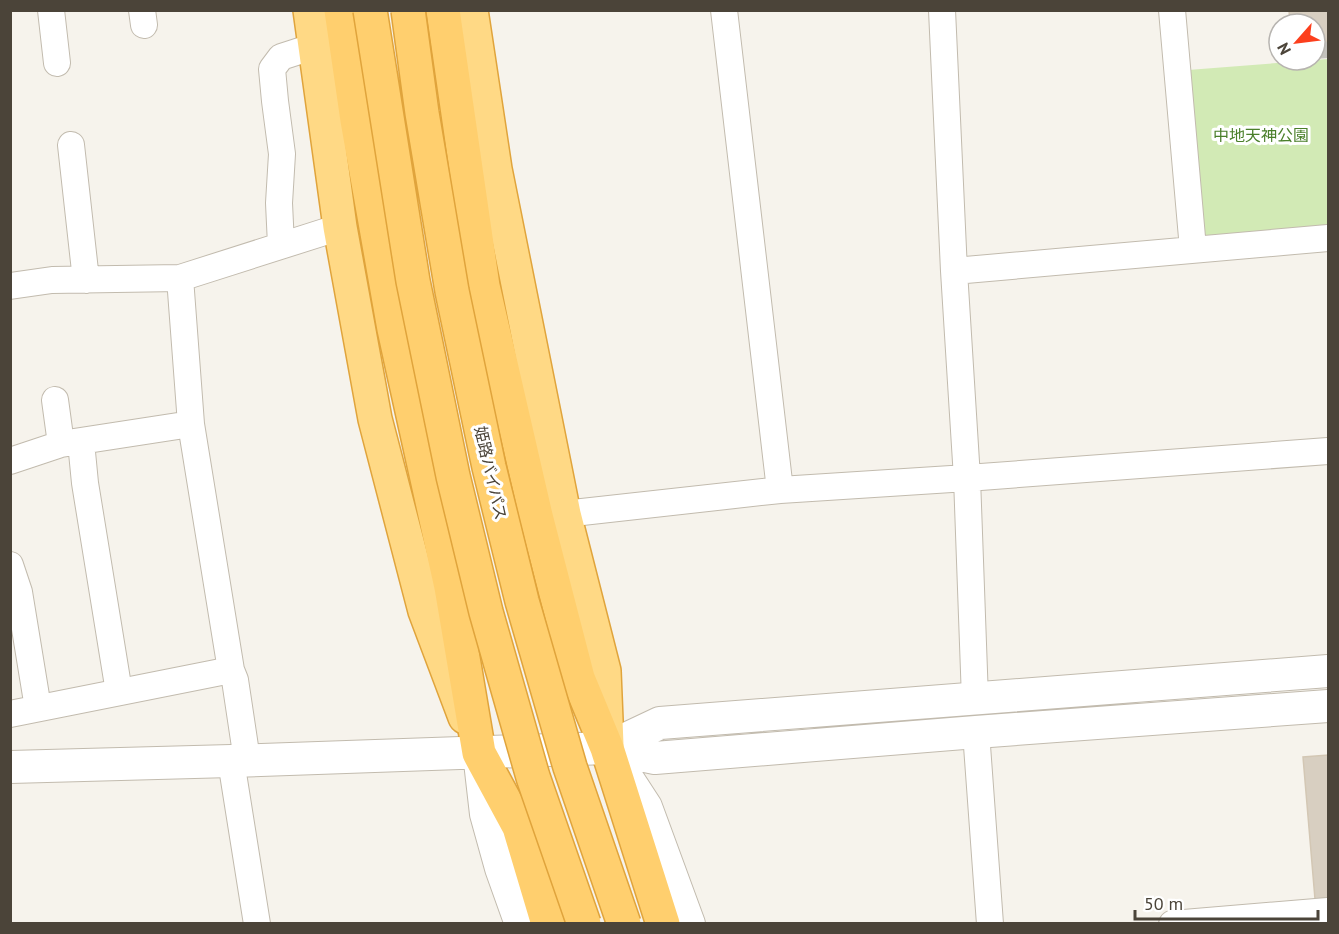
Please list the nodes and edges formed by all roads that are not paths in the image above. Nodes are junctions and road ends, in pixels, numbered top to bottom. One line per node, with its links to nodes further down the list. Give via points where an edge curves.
1 (51, 10): 12 (street)
2 (310, 10): 11 (highway)
3 (341, 10): 40 (highway, via 394,329 451,586)
4 (370, 10): 47 (highway, bridge, via 412,281 453,476 486,612 533,777)
5 (408, 10): 48 (highway, 姫路バイパス, bridge, via 452,291 489,467 522,601 570,767)
6 (443, 10): 39 (highway, via 483,286 578,678)
7 (471, 10): 29 (highway, via 495,169)
8 (724, 10): 28 (street)
9 (942, 10): 18 (street)
10 (1172, 10): 17 (street)
11 (315, 46): 14 (highway); 16 (street, via 281,57 272,69 282,154)
12 (57, 63)
13 (71, 146): 20 (street)
14 (340, 227): 16 (street); 40 (highway, via 375,419 425,611)
15 (1329, 238): 17 (street)
16 (281, 245): 19 (street)
17 (1193, 249): 18 (street)
18 (954, 271): 27 (street)
19 (180, 278): 20 (street); 23 (street)
20 (86, 280): 21 (street)
21 (10, 286)
22 (55, 400): 24 (street)
23 (191, 424): 24 (street); 31 (street)
24 (71, 443): 26 (street); 33 (street, via 85,483)
25 (1329, 451): 27 (street)
26 (10, 461)
27 (967, 478): 28 (street); 34 (street)
28 (780, 490): 29 (street)
29 (564, 514): 39 (highway, via 604,671)
30 (10, 565): 36 (street, via 19,592)
31 (231, 669): 33 (street); 41 (street, via 237,692)
32 (1329, 671): 34 (street)
33 (119, 692): 36 (street)
34 (975, 699): 39 (street, via 660,723)
35 (1329, 706): 38 (street)
36 (39, 708): 37 (street)
37 (10, 714)
38 (976, 732): 39 (street, via 655,758); 51 (street)
39 (607, 748): 40 (street); 49 (highway); 50 (street, via 646,807)
40 (479, 753): 41 (street); 45 (street, via 486,814); 46 (highway, via 519,827)
41 (239, 761): 42 (street); 44 (street)
42 (10, 767)
43 (1329, 911): 52 (street)
44 (256, 924)
45 (521, 924)
46 (548, 924)
47 (584, 924)
48 (624, 924)
49 (663, 924)
50 (688, 924)
51 (990, 924)
52 (1172, 924)

